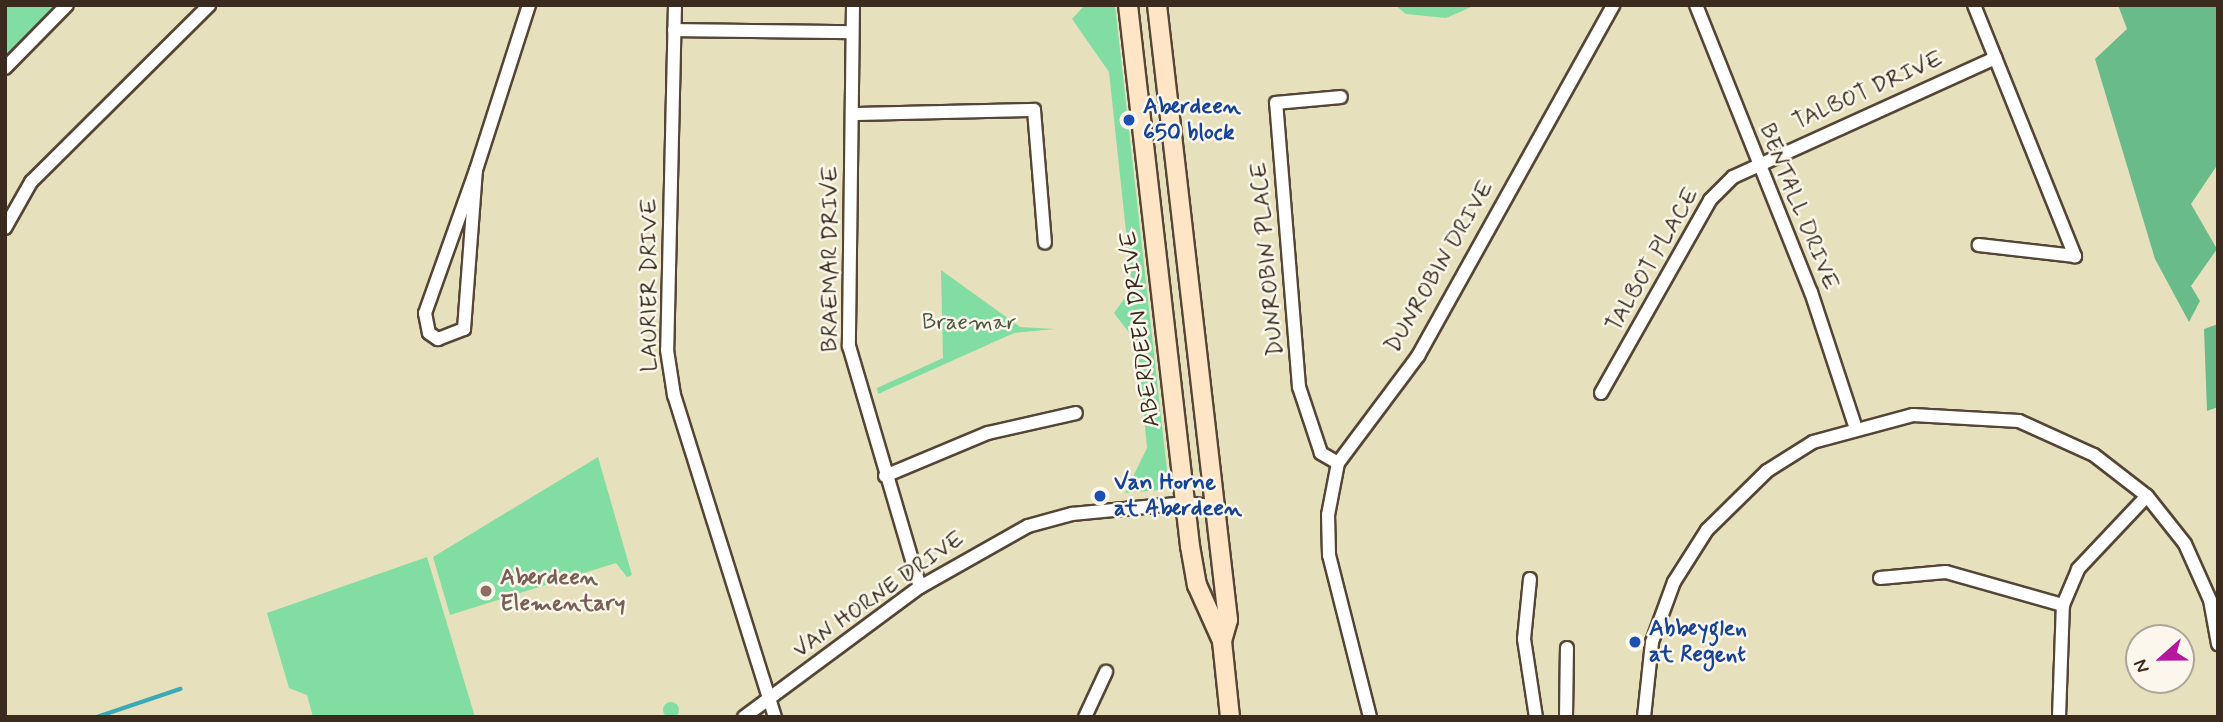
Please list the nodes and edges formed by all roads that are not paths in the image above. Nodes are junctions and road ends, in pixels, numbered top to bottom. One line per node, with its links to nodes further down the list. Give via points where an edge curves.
1 (67, 5): 14 (street)
2 (209, 5): 19 (street, via 30,182)
3 (529, 5): 18 (street)
4 (675, 5): 11 (street, LAURIER DRIVE)
5 (853, 5): 12 (street, BRAEMAR DRIVE)
6 (1128, 5): 28 (main road, ABERDEEN DRIVE)
7 (1157, 5): 29 (main road, ABERDEEN DRIVE)
8 (1613, 5): 25 (street, DUNROBIN DRIVE, via 1418,356)
9 (1696, 5): 17 (street, BENTALL DRIVE)
10 (1974, 5): 13 (street)
11 (674, 30): 12 (street); 38 (street, LAURIER DRIVE, via 671,373)
12 (850, 32): 16 (street, BRAEMAR DRIVE)
13 (1995, 58): 17 (street, TALBOT DRIVE); 21 (street, via 2075,256)
14 (5, 68)
15 (1341, 97): 25 (street, DUNROBIN PLACE, via 1276,103 1299,387 1321,453)
16 (852, 114): 20 (street, via 1034,110); 26 (street, BRAEMAR DRIVE, via 849,346)
17 (1757, 162): 22 (street, TALBOT PLACE, via 1710,200); 24 (street, BENTALL DRIVE)
18 (476, 170): 18 (street, via 425,313 438,339 457,336 466,319 466,239)
19 (5, 228)
20 (1045, 243)
21 (1979, 245)
22 (1601, 393)
23 (1076, 413): 26 (street, via 988,433)
24 (1855, 426): 27 (street, via 1913,415 2019,421 2094,455); 46 (street, via 1813,442 1767,471 1707,530 1674,582 1652,642)
25 (1338, 463): 43 (street, DUNROBIN DRIVE, via 1328,515 1329,555)
26 (885, 476): 32 (street, BRAEMAR DRIVE)
27 (2147, 496): 33 (street, via 2078,569); 35 (street, via 2185,544 2210,600)
28 (1186, 503): 29 (street, VAN HORNE DRIVE); 32 (street, VAN HORNE DRIVE, via 1072,514 1028,526); 34 (main road, ABERDEEN DRIVE, via 1196,585)
29 (1212, 506): 34 (main road, ABERDEEN DRIVE, via 1228,621)
30 (1880, 578): 33 (street, via 1946,572)
31 (1530, 579): 44 (street, via 1524,639)
32 (920, 587): 38 (street, VAN HORNE DRIVE)
33 (2063, 605): 47 (street)
34 (1222, 641): 42 (main road, ABERDEEN DRIVE)
35 (2218, 644)
36 (1567, 648): 45 (street)
37 (1106, 672): 41 (street)
38 (768, 699): 39 (street, VAN HORNE DRIVE); 40 (street, LAURIER DRIVE)
39 (744, 717)
40 (775, 717)
41 (1085, 717)
42 (1230, 717)
43 (1370, 717)
44 (1536, 717)
45 (1566, 717)
46 (1644, 717)
47 (2059, 717)

